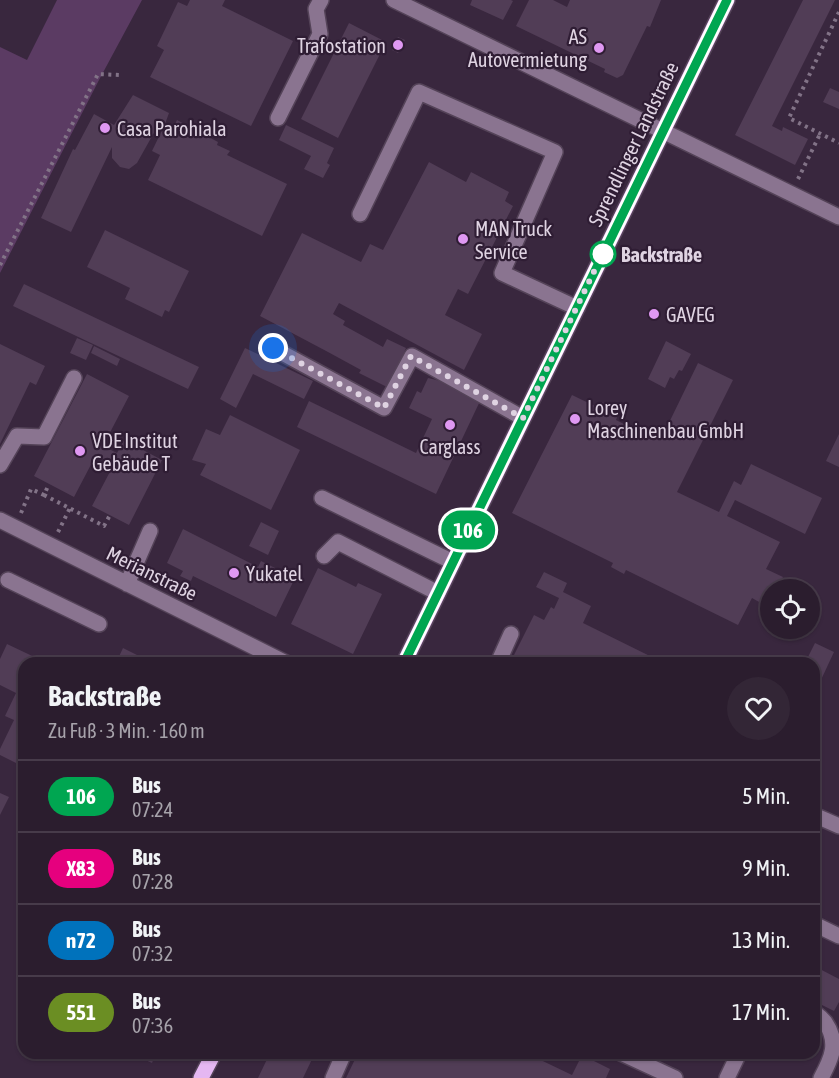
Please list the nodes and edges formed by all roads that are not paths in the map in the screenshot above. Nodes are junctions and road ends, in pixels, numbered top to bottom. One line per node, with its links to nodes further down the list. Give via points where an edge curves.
1 (321, 0): 4 (street, via 316,9 320,34)
2 (394, 0): 5 (street)
3 (727, 0): 5 (main road, Sprendlinger Landstraße)
4 (278, 118)
5 (663, 130): 7 (street); 8 (main road, Sprendlinger Landstraße)
6 (360, 214): 8 (street, via 420,92 555,152 502,273)
7 (839, 217)
8 (577, 308): 11 (main road, Sprendlinger Landstraße)
9 (273, 348): 11 (street, via 384,408 411,356)
10 (74, 378): 12 (street, via 44,437 17,436)
11 (523, 418): 17 (main road, Sprendlinger Landstraße)
12 (0, 465)
13 (322, 498): 17 (street)
14 (0, 520): 19 (street, Merianstraße)
15 (150, 531): 19 (street)
16 (324, 556): 20 (street, via 338,542)
17 (453, 562): 20 (main road, Sprendlinger Landstraße)
18 (8, 580): 21 (street)
19 (127, 584): 23 (street, Merianstraße)
20 (438, 593): 24 (main road, Sprendlinger Landstraße)
21 (99, 624)
22 (511, 634): 25 (street)
23 (274, 657)
24 (407, 657)
25 (501, 657)
26 (820, 818): 27 (street)
27 (839, 826)
28 (820, 927): 29 (street)
29 (839, 936)
30 (820, 1019): 39 (street, via 835,1039 832,1058)
31 (211, 1059): 35 (main road)
32 (341, 1059): 36 (street)
33 (634, 1059): 37 (street)
34 (736, 1059): 38 (street)
35 (201, 1078)
36 (333, 1078)
37 (675, 1078)
38 (727, 1078)
39 (821, 1078)

